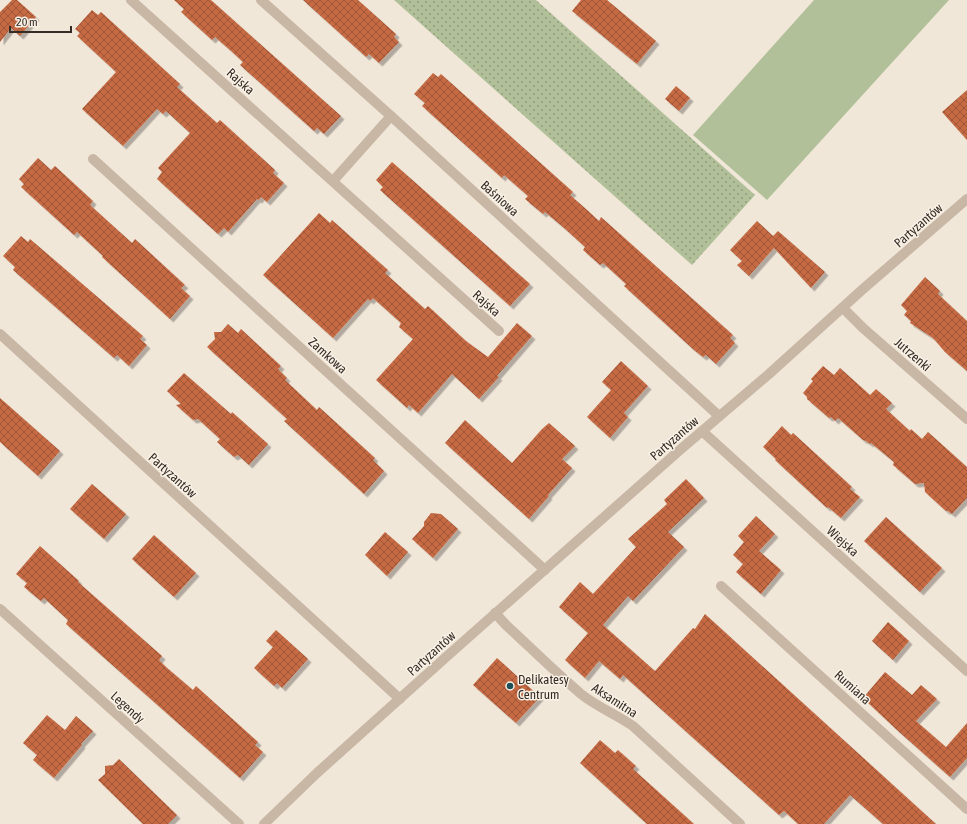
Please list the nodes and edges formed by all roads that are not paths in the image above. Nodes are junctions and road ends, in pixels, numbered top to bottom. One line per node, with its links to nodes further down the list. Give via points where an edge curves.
1 (131, 0): 5 (street, Rajska)
2 (261, 0): 3 (street, Baśniowa)
3 (391, 116): 5 (street); 10 (street, Baśniowa)
4 (93, 159): 13 (street, Zamkowa)
5 (333, 181): 8 (street, Rajska)
6 (967, 199): 7 (street, Partyzantów)
7 (843, 308): 10 (street, Partyzantów); 11 (street, Jutrzenki)
8 (499, 331)
9 (0, 334): 18 (street, Partyzantów)
10 (719, 416): 12 (street, Partyzantów)
11 (967, 419)
12 (702, 431): 13 (street, Partyzantów); 17 (street, Wiejska)
13 (545, 570): 16 (street, Partyzantów)
14 (721, 586): 19 (street, Rumiana)
15 (0, 609): 20 (street, Legendy)
16 (496, 613): 18 (street, Partyzantów); 22 (street, Aksamitna, via 581,694 633,726)
17 (967, 671)
18 (400, 699): 21 (street, Partyzantów)
19 (967, 808)
20 (239, 824)
21 (264, 824)
22 (740, 824)

